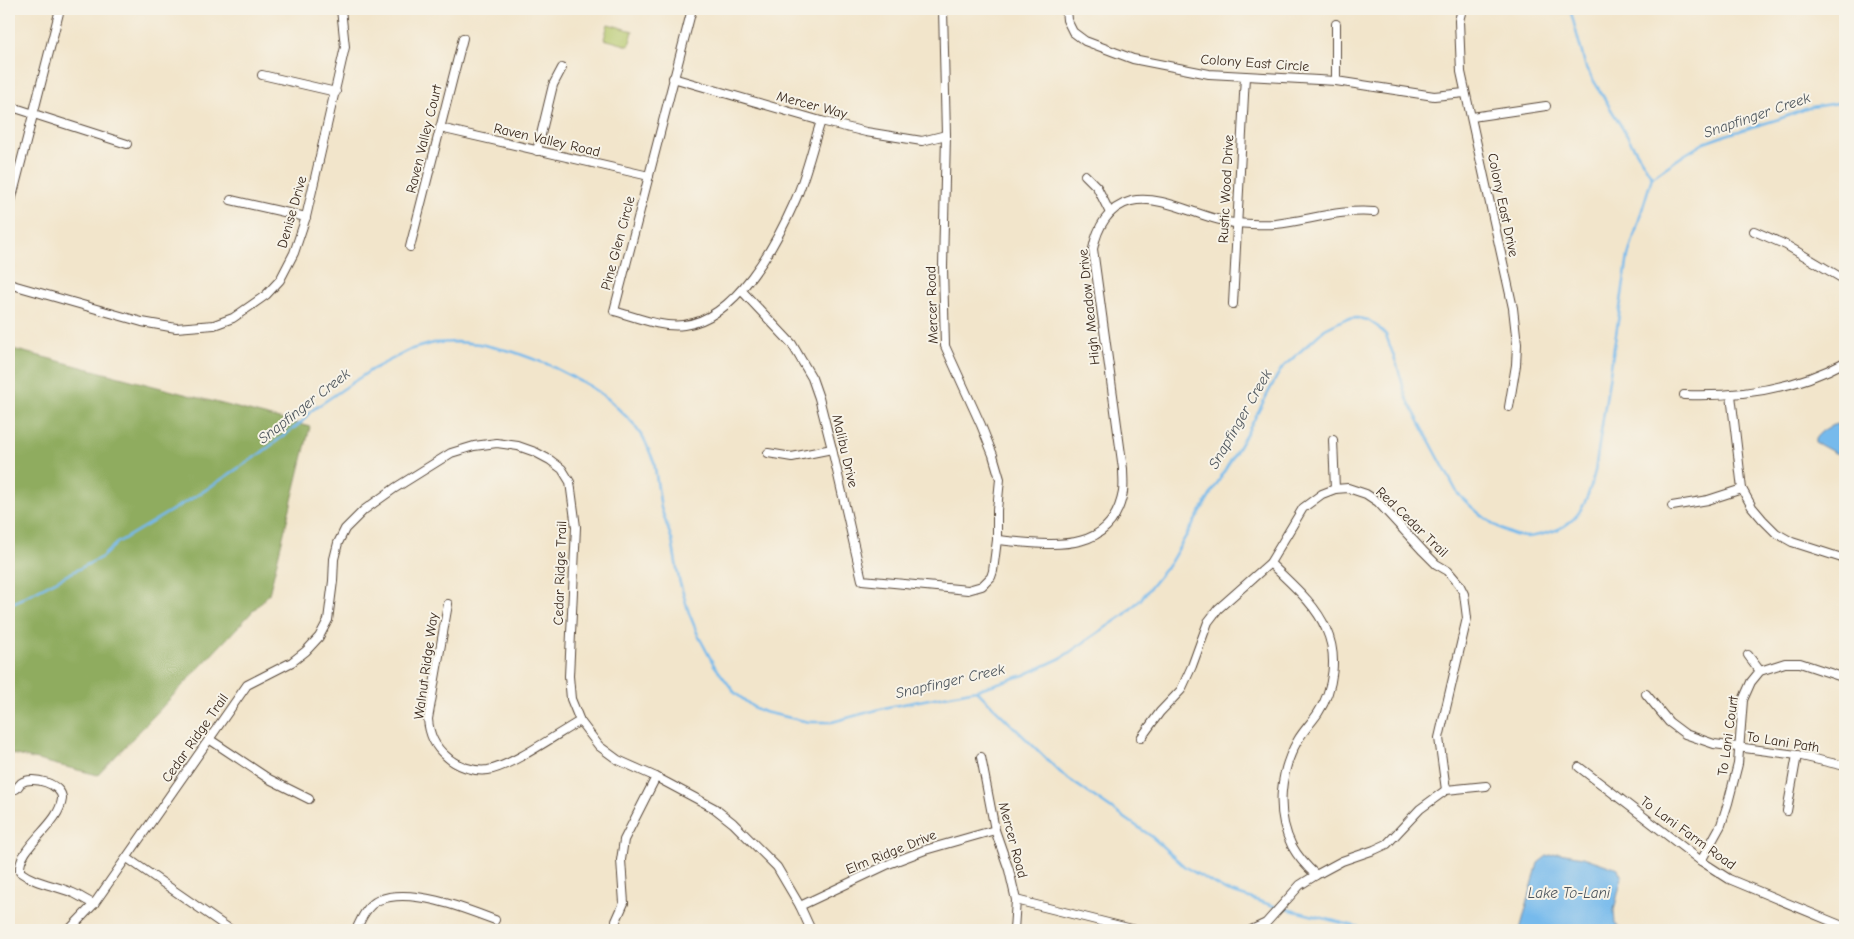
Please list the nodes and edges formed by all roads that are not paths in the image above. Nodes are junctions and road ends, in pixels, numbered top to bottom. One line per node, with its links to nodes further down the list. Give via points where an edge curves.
1 (60, 9): 18 (street)
2 (341, 9): 14 (street, Denise Drive, via 345,48)
3 (692, 9): 12 (street, Pine Glen Circle)
4 (943, 9): 22 (street, Mercer Road)
5 (1066, 9): 11 (street, Colony East Circle, via 1073,32 1085,41 1133,59 1209,74)
6 (1462, 9): 15 (street, Colony East Drive, via 1459,22)
7 (1336, 24): 13 (street)
8 (463, 38): 21 (street, Raven Valley Court)
9 (562, 68): 24 (street, via 554,84)
10 (262, 75): 14 (street)
11 (1245, 76): 13 (street, Colony East Circle); 32 (street, Rustic Wood Drive)
12 (673, 78): 20 (street, Mercer Way); 26 (street, Pine Glen Circle)
13 (1336, 81): 15 (street, Colony East Circle, via 1434,96)
14 (336, 92): 31 (street, Denise Drive)
15 (1465, 93): 19 (street, Colony East Drive)
16 (9, 106): 18 (street)
17 (1546, 106): 19 (street)
18 (33, 113): 23 (street); 28 (street)
19 (1472, 117): 42 (street, Colony East Drive, via 1513,308 1517,351)
20 (821, 122): 22 (street, Mercer Way, via 912,140); 37 (street, Pine Glen Circle, via 796,200 770,250)
21 (440, 128): 24 (street, Raven Valley Road); 34 (street, Raven Valley Court)
22 (946, 135): 49 (street, Mercer Road, via 945,346 981,425 1000,479)
23 (127, 144)
24 (537, 151): 26 (street, Raven Valley Road)
25 (1085, 175): 30 (street, via 1097,187)
26 (649, 176): 37 (street, Pine Glen Circle, via 614,311 664,324 684,325 717,311)
27 (231, 200): 31 (street)
28 (9, 209)
29 (1374, 212): 32 (street, via 1358,210 1274,224)
30 (1110, 213): 32 (street, via 1130,202 1161,201 1214,220); 49 (street, High Meadow Drive, via 1101,224 1093,249 1122,469 1123,491 1118,507 1112,521 1100,533 1086,540 1063,545)
31 (306, 216): 36 (street, Denise Drive, via 294,253 280,280 252,306 214,325 176,328 142,322)
32 (1237, 223): 38 (street, Rustic Wood Drive)
33 (1754, 231): 35 (street, via 1786,245)
34 (410, 247)
35 (1845, 280)
36 (9, 284)
37 (742, 291): 44 (street, Malibu Drive, via 792,344 804,362 819,398)
38 (1232, 304)
39 (1845, 362): 41 (street, via 1803,381)
40 (1684, 395): 41 (street)
41 (1731, 395): 47 (street)
42 (1509, 407)
43 (1333, 440): 46 (street)
44 (832, 449): 45 (street, via 792,457); 52 (street, Malibu Drive, via 862,580)
45 (768, 453)
46 (1334, 489): 51 (street, via 1303,508); 69 (street, Red Cedar Trail, via 1357,490 1378,502 1423,552 1448,571 1464,594 1467,618 1439,738)
47 (1742, 489): 48 (street, via 1708,500); 50 (street, via 1752,507 1776,533 1792,542)
48 (1672, 506)
49 (997, 540): 52 (street, Mercer Road, via 993,571 982,586 968,590)
50 (1845, 559)
51 (1270, 563): 59 (street, via 1218,609 1208,622 1181,690); 75 (street, via 1315,610 1326,628 1333,653 1330,688 1286,765 1281,796 1291,844)
52 (923, 585)
53 (448, 604): 58 (street, Walnut Ridge Way, via 428,719 431,734 451,761 460,766 488,770 507,763)
54 (1748, 655): 55 (street)
55 (1760, 671): 56 (street, via 1785,663 1800,663); 61 (street, To Lani Court, via 1743,700)
56 (1845, 678)
57 (1646, 694): 61 (street, To Lani Path, via 1669,722 1685,734 1714,744)
58 (580, 720): 60 (street, Cedar Ridge Trail, via 571,699 569,676 576,527 570,482 562,469 536,452 497,443 451,453 364,510 345,529 334,559 328,620 319,637 292,662 247,685); 66 (street, Cedar Ridge Trail, via 610,755)
59 (1141, 738)
60 (209, 739): 70 (street, via 269,779); 73 (street, Cedar Ridge Trail)
61 (1738, 747): 62 (street, To Lani Path); 74 (street, To Lani Court, via 1738,764 1728,803 1721,824)
62 (1797, 755): 64 (street, To Lani Path); 71 (street)
63 (981, 757): 72 (street, Mercer Road)
64 (1845, 766)
65 (1579, 767): 74 (street, To Lani Farm Road)
66 (656, 777): 78 (street, Cedar Ridge Trail, via 714,808 733,823 777,867); 80 (street, via 624,840 621,860 624,902)
67 (1486, 786): 69 (street)
68 (16, 789): 77 (street, via 30,780 40,781 53,785 62,798 60,807 22,857 20,872)
69 (1446, 790): 75 (street, via 1420,809 1387,844)
70 (308, 799)
71 (1788, 810)
72 (995, 830): 76 (street, Mercer Road); 78 (street, Elm Ridge Drive, via 891,863)
73 (128, 858): 77 (street, Cedar Ridge Trail); 84 (street)
74 (1701, 861): 82 (street, To Lani Farm Road, via 1729,879)
75 (1316, 875): 81 (street, via 1300,885)
76 (1016, 900): 87 (street, Mercer Road); 88 (street)
77 (94, 904): 83 (street, Cedar Ridge Trail)
78 (800, 906): 86 (street, Cedar Ridge Trail)
79 (495, 920): 85 (street, via 416,896 398,896 378,900 364,913)
80 (616, 921)
81 (1266, 923): 89 (street); 90 (street)
82 (1845, 927)
83 (69, 930)
84 (231, 930)
85 (356, 930)
86 (810, 930)
87 (1014, 930)
88 (1136, 930)
89 (1251, 930)
90 (1271, 930)

